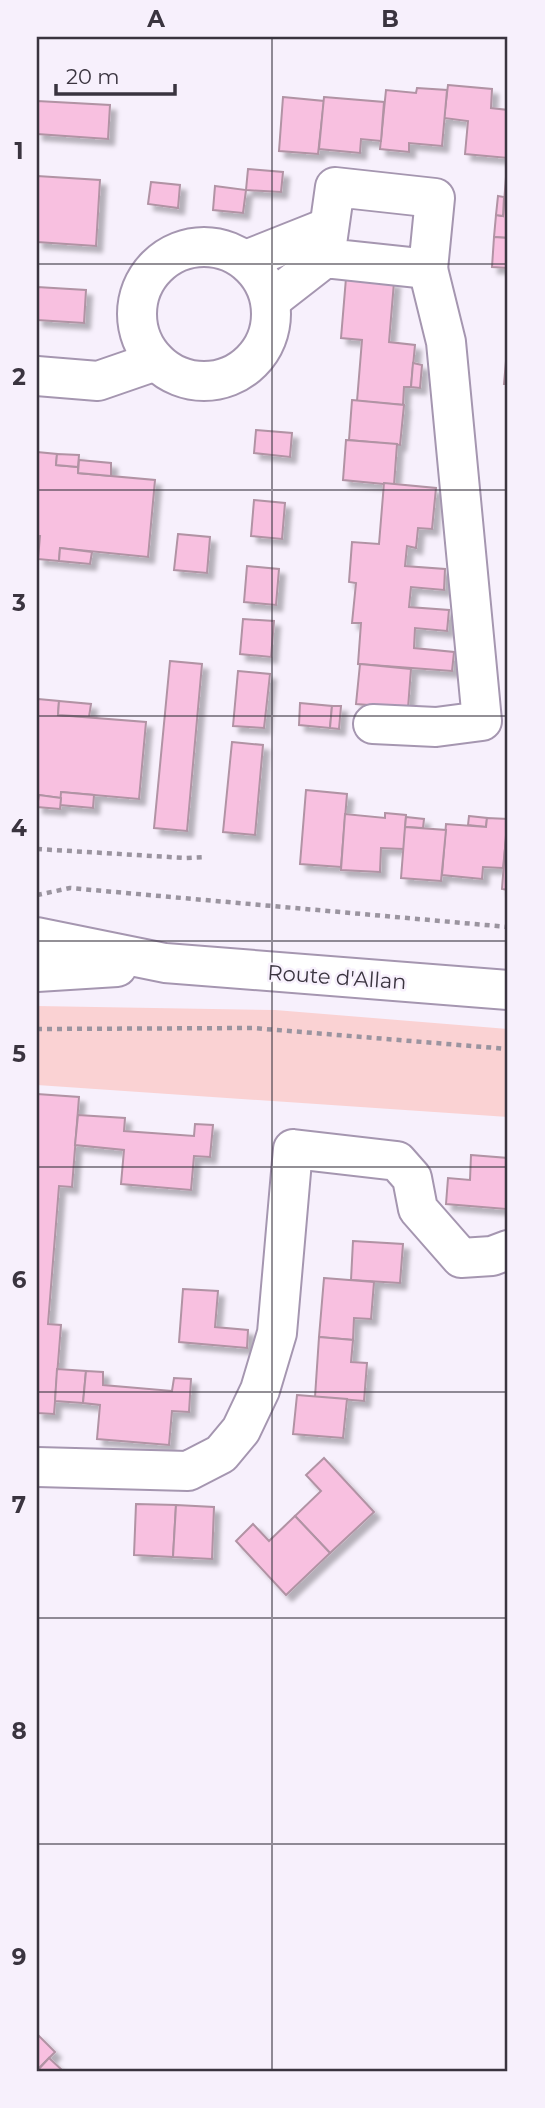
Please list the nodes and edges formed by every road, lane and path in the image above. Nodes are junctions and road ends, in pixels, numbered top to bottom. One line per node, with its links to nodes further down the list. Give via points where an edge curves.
1 (327, 242): 2 (street); 3 (street); 3 (street, via 335,187 435,198); 4 (street)
2 (246, 260): 4 (street, via 262,278); 5 (street, via 218,248 197,246 171,254 148,275 138,297 136,320 142,342)
3 (428, 269): 8 (street, via 446,342)
4 (271, 300): 5 (street, via 272,317 264,346 248,365 228,377 200,382 177,377)
5 (156, 361): 6 (street, via 97,381)
6 (37, 376)
7 (373, 724): 8 (street)
8 (495, 724)
9 (37, 849): 10 (path)
10 (206, 857)
11 (37, 895): 12 (path, via 71,888)
12 (508, 927)
13 (37, 937): 14 (street, Route d'Allan)
14 (165, 963): 15 (street, Route d'Allan); 16 (street, Route d'Allan)
15 (37, 972)
16 (508, 990)
17 (37, 1029): 18 (path, via 253,1028)
18 (508, 1049)
19 (508, 1250): 20 (street, via 461,1258 418,1209 412,1178 397,1161 293,1149 277,1333 260,1390 241,1430 221,1454 188,1471)
20 (37, 1467)

